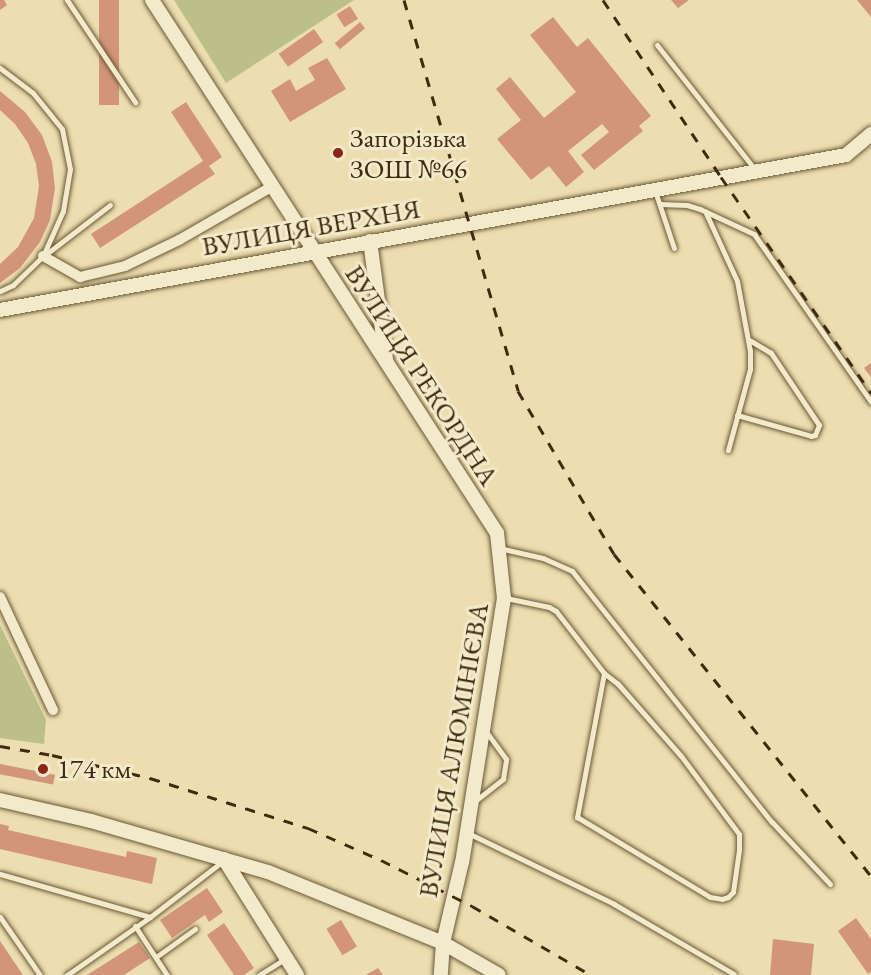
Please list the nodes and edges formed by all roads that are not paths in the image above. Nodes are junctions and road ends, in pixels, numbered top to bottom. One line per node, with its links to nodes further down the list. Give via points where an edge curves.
1 (67, 0): 5 (lane)
2 (152, 0): 8 (street, ВУЛИЦЯ РЕКОРДНА)
3 (657, 45): 7 (lane)
4 (0, 69): 16 (lane, via 33,93 62,129 69,169 63,211)
5 (135, 102)
6 (871, 134): 7 (street, ВУЛИЦЯ ВЕРХНЯ, via 846,155)
7 (756, 171): 9 (street, ВУЛИЦЯ ВЕРХНЯ)
8 (271, 187): 15 (street, ВУЛИЦЯ РЕКОРДНА); 16 (street, via 179,240 124,266 80,277)
9 (655, 189): 10 (lane); 13 (street, ВУЛИЦЯ ВЕРХНЯ)
10 (660, 204): 12 (lane, via 687,205); 14 (lane)
11 (110, 205): 16 (lane)
12 (705, 211): 19 (lane, via 737,281); 21 (lane, via 754,234)
13 (370, 241): 15 (street, ВУЛИЦЯ ВЕРХНЯ); 20 (street)
14 (674, 248)
15 (312, 251): 18 (street, ВУЛИЦЯ ВЕРХНЯ); 20 (street, ВУЛИЦЯ РЕКОРДНА)
16 (44, 256): 17 (lane, via 13,285)
17 (0, 291)
18 (0, 310)
19 (749, 340): 22 (lane, via 750,369); 22 (lane, via 771,353 819,425 811,436)
20 (387, 365): 24 (street, ВУЛИЦЯ РЕКОРДНА)
21 (871, 402)
22 (738, 415): 23 (lane)
23 (728, 450)
24 (497, 533): 25 (street, ВУЛИЦЯ АЛЮМІНІЄВА)
25 (497, 548): 27 (street, ВУЛИЦЯ АЛЮМІНІЄВА); 36 (lane, via 543,558 572,571 772,822)
26 (0, 597): 29 (street)
27 (504, 598): 28 (lane, via 556,611); 30 (street, ВУЛИЦЯ АЛЮМІНІЄВА)
28 (604, 673): 28 (lane, via 681,756 739,834 733,892 728,897 710,897 577,818)
29 (52, 710)
30 (483, 728): 32 (street, ВУЛИЦЯ АЛЮМІНІЄВА); 32 (lane, via 506,759 503,778)
31 (0, 800): 34 (street, via 92,821)
32 (471, 804): 33 (street, ВУЛИЦЯ АЛЮМІНІЄВА)
33 (467, 832): 41 (street, ВУЛИЦЯ АЛЮМІНІЄВА); 44 (lane, via 614,904)
34 (224, 860): 38 (lane); 41 (street, via 268,872); 43 (street)
35 (0, 874): 38 (lane)
36 (830, 884)
37 (0, 917): 45 (lane)
38 (150, 917): 39 (lane)
39 (135, 926): 42 (lane); 46 (lane)
40 (195, 929): 42 (lane)
41 (443, 943): 50 (street, ВУЛИЦЯ АЛЮМІНІЄВА); 51 (street)
42 (156, 957): 47 (lane)
43 (286, 958): 48 (lane); 49 (street)
44 (734, 974)
45 (40, 975)
46 (67, 975)
47 (167, 975)
48 (259, 975)
49 (297, 975)
50 (441, 975)
51 (499, 975)

